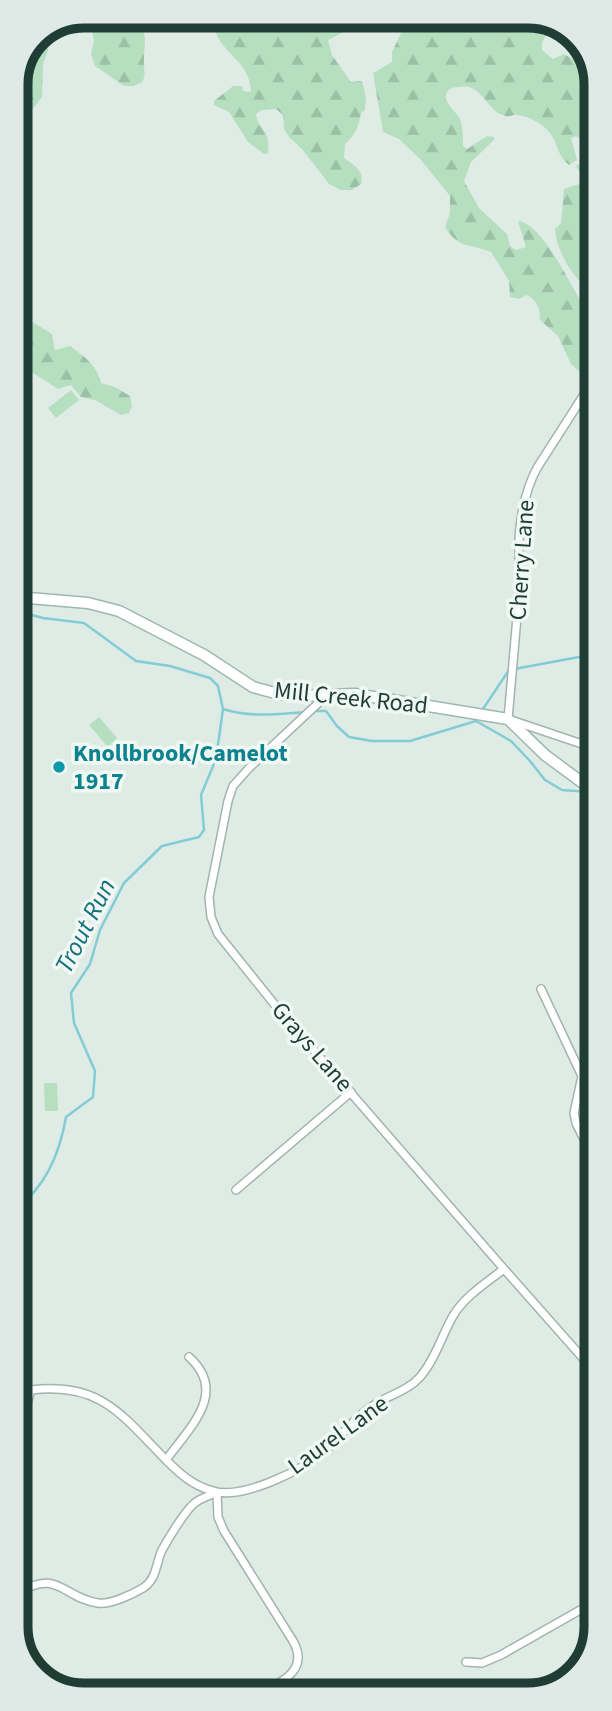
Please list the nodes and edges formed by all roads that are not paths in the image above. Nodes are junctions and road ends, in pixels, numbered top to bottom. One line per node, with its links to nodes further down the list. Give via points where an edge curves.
1 (584, 395): 4 (street, Cherry Lane, via 529,483 524,499)
2 (28, 598): 3 (street, Mill Creek Road, via 88,603 119,611 204,655 253,687 295,696)
3 (328, 694): 4 (street, Mill Creek Road, via 355,694); 8 (street, Grays Lane, via 233,786 209,897 211,917 231,954)
4 (508, 719): 5 (street); 6 (street)
5 (584, 744)
6 (584, 784)
7 (541, 989): 9 (street, via 582,1076 573,1113)
8 (351, 1092): 10 (street); 11 (street, Grays Lane)
9 (584, 1140)
10 (236, 1190)
11 (503, 1269): 13 (street, Grays Lane); 18 (street, Laurel Lane, via 455,1313 414,1383 369,1408 308,1462 251,1489)
12 (189, 1357): 17 (street, via 205,1379 205,1405)
13 (584, 1360)
14 (31, 1390): 15 (street, Laurel Lane); 16 (street); 17 (street, Laurel Lane, via 56,1387 99,1400 117,1410)
15 (28, 1391)
16 (28, 1401)
17 (166, 1460): 18 (street, Laurel Lane, via 186,1479)
18 (217, 1492): 19 (street, via 193,1505 142,1588 104,1603 47,1583); 22 (street, via 224,1531 298,1653 296,1669)
19 (28, 1587)
20 (584, 1608): 21 (street, via 502,1655)
21 (466, 1662)
22 (278, 1683)

